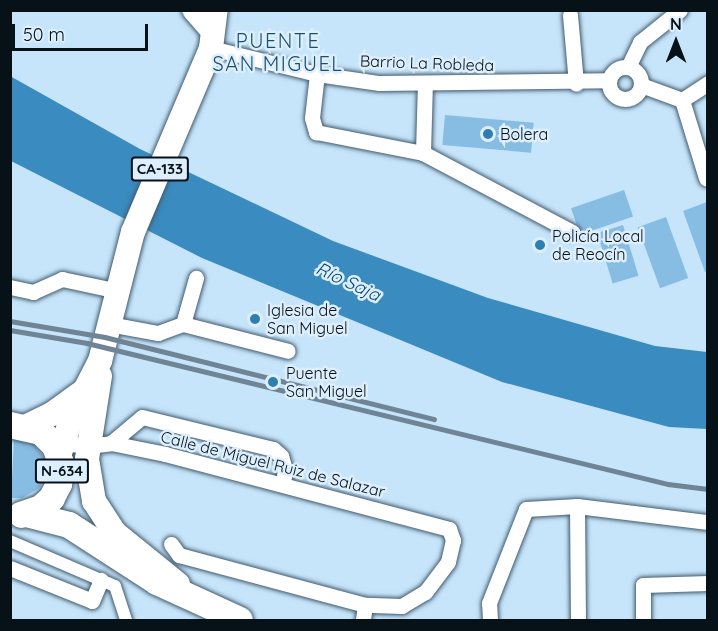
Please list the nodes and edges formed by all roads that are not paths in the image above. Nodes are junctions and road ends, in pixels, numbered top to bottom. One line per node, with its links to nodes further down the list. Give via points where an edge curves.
1 (192, 10): 5 (street)
2 (216, 10): 5 (main road, CA-133)
3 (680, 10): 6 (street, Barrio La Robleda, via 639,42)
4 (570, 15): 11 (street)
5 (212, 42): 7 (street, Barrio La Robleda); 19 (main road, CA-133, via 133,232)
6 (628, 67): 8 (street, Barrio La Robleda, via 616,70); 12 (street, via 638,73)
7 (317, 74): 9 (street, Barrio La Robleda, via 379,83); 14 (street, via 312,118 316,132)
8 (609, 80): 11 (street, Barrio La Robleda); 12 (street, via 612,92 623,99 635,96)
9 (425, 83): 11 (street, Barrio La Robleda); 14 (street)
10 (708, 83): 13 (street)
11 (576, 84)
12 (641, 85): 13 (street)
13 (682, 100): 15 (street)
14 (423, 153): 16 (street)
15 (706, 178)
16 (572, 232)
17 (196, 278): 21 (street)
18 (10, 287): 19 (street, via 33,292 63,279)
19 (118, 291): 20 (main road, CA-133)
20 (109, 324): 21 (street, via 158,333); 23 (main road, CA-133)
21 (183, 324): 22 (street)
22 (288, 351)
23 (100, 361): 24 (main road, CA-133); 26 (main road, N-634)
24 (84, 391): 25 (main road, CA-133, via 52,414); 27 (main road, CA-133)
25 (19, 425): 27 (highway, N-634)
26 (99, 444): 27 (street); 27 (street, Calle de Miguel Ruiz de Salazar); 28 (street, Calle de Miguel Ruiz de Salazar); 28 (street, via 142,417 273,449 281,456 285,469); 39 (main road, N-634, via 89,488 106,524)
27 (59, 459): 30 (highway, N-634, via 47,504); 33 (highway, N-634, via 72,511)
28 (283, 484): 38 (street, Calle de Miguel Ruiz de Salazar, via 449,529 453,540 448,562 419,597 402,606)
29 (577, 506): 31 (street); 43 (street, via 526,509 489,603); 44 (street)
30 (18, 515): 33 (highway, N-634, via 60,520)
31 (708, 522)
32 (10, 542): 36 (street)
33 (99, 543): 39 (highway, N-634, via 157,582)
34 (171, 544): 38 (street, via 179,555)
35 (10, 568): 36 (street, via 92,601)
36 (101, 580): 40 (street, via 115,586)
37 (708, 583): 45 (street, via 643,585)
38 (365, 605): 42 (street)
39 (215, 610): 41 (highway, N-634)
40 (126, 621)
41 (240, 621)
42 (363, 621)
43 (490, 621)
44 (578, 621)
45 (643, 621)

